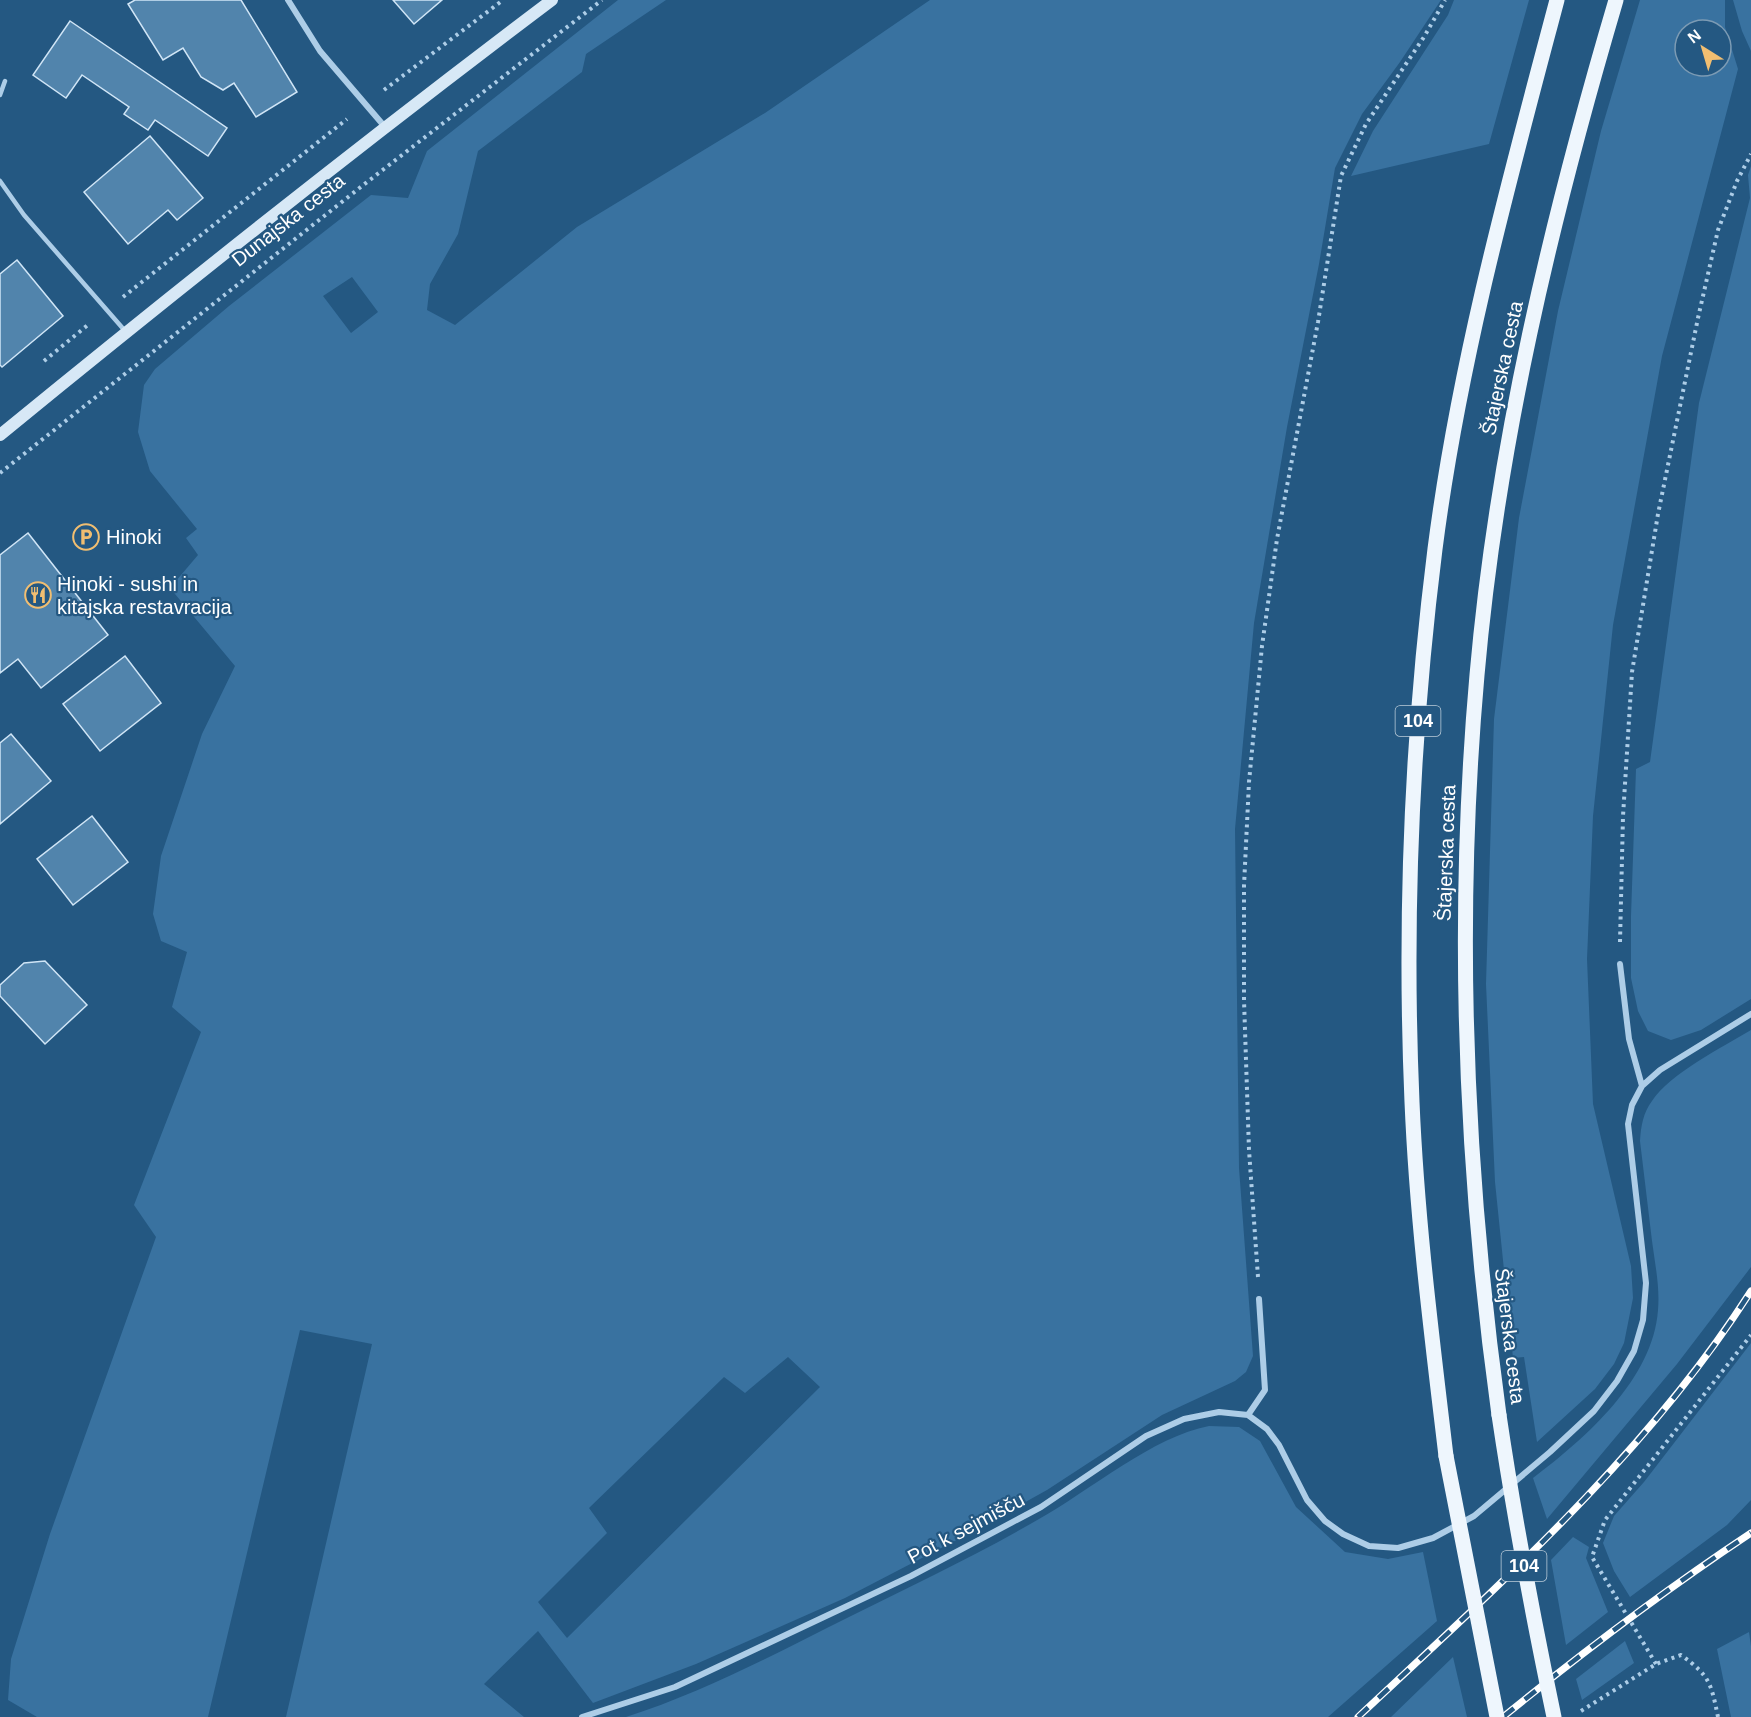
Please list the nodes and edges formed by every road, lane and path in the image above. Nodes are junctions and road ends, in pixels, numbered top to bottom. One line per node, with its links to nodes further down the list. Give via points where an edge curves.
1 (288, 0): 9 (street, via 320,51)
2 (552, 0): 9 (main road, Dunajska cesta)
3 (602, 0): 14 (path, Dunajska cesta)
4 (1445, 0): 18 (path, via 1366,124 1341,176 1277,539 1250,771 1244,886 1249,1150)
5 (1557, 0): 23 (main road, Štajerska cesta / 104, bridge, via 1501,213 1454,434 1423,653 1409,879 1412,1103 1424,1261 1446,1456)
6 (1616, 0): 24 (main road, Štajerska cesta / 104, bridge, via 1562,196 1528,340 1504,471 1477,673 1465,887 1469,1114 1487,1331 1512,1500)
7 (5, 81): 8 (lane)
8 (0, 95)
9 (385, 127): 12 (main road, Dunajska cesta)
10 (1751, 154): 15 (path, via 1718,230 1658,514 1632,672 1623,816)
11 (0, 181): 12 (lane, via 24,215)
12 (126, 332): 13 (main road, Dunajska cesta)
13 (0, 435)
14 (0, 473)
15 (1620, 964): 17 (street, via 1629,1038)
16 (1751, 1014): 17 (street, via 1660,1070)
17 (1642, 1086): 20 (street, via 1628,1124 1646,1283 1643,1320 1634,1351 1594,1411 1474,1516 1433,1538 1398,1548 1370,1546 1343,1534 1307,1500 1279,1445 1267,1429)
18 (1259, 1299): 20 (street, via 1265,1390)
19 (1751, 1335): 21 (path, via 1605,1520 1592,1557)
20 (1248, 1415): 22 (street, Pot k sejmišču, via 1219,1412 1184,1419 1146,1436 1041,1507 911,1576 675,1687)
21 (1656, 1664): 25 (path); 26 (path, via 1681,1655 1698,1667 1712,1684)
22 (582, 1717)
23 (1497, 1717)
24 (1554, 1717)
25 (1573, 1717)
26 (1718, 1717)

